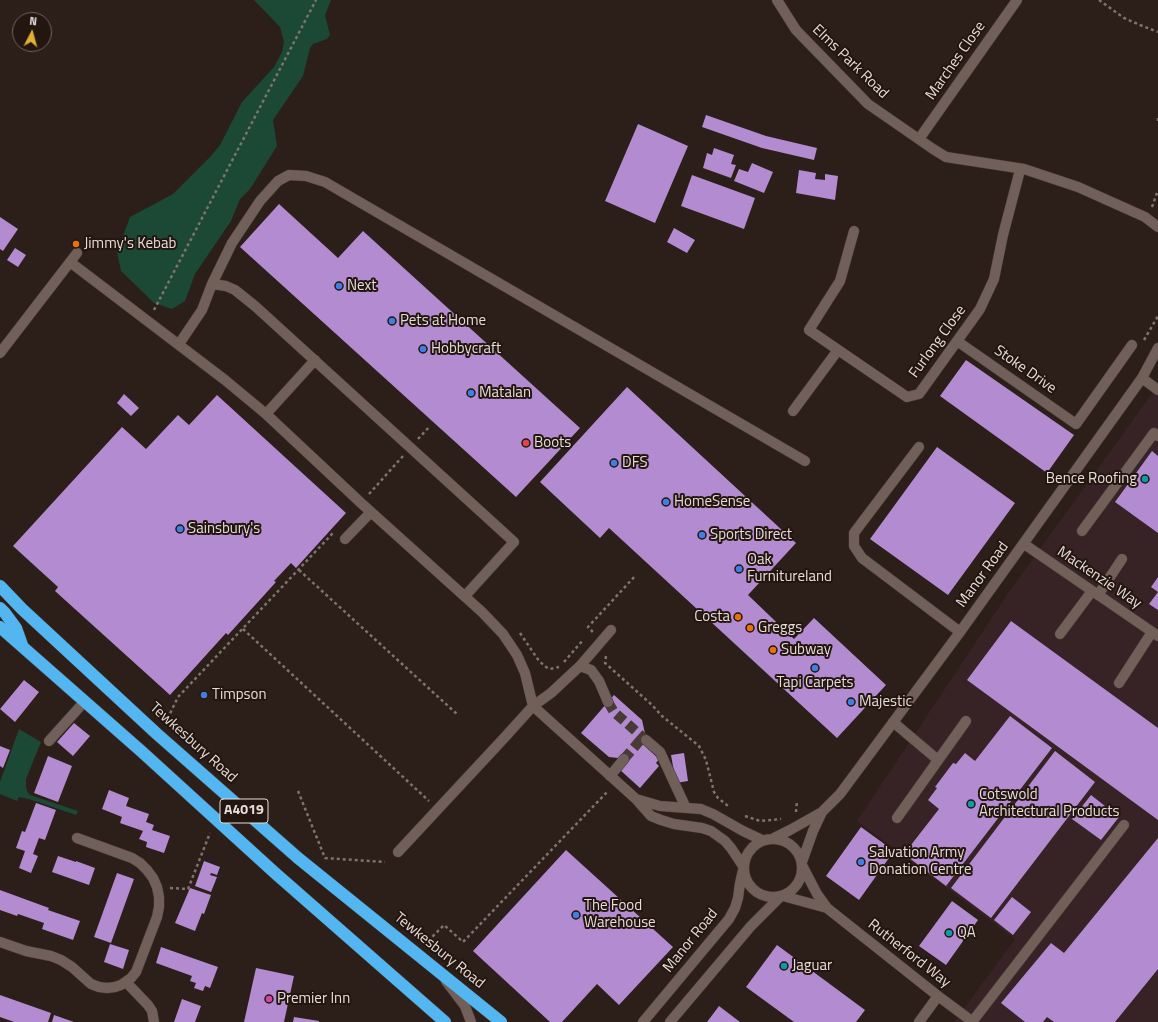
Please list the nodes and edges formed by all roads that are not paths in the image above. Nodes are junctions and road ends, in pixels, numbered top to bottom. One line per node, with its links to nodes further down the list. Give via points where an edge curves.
1 (777, 0): 3 (street, Elms Park Road, via 796,30 868,104)
2 (1017, 0): 3 (street, Marches Close)
3 (919, 139): 4 (street, Elms Park Road, via 946,157)
4 (1020, 170): 5 (street, Elms Park Road, via 1024,169 1078,187 1145,217); 10 (street, Furlong Close, via 994,279 980,310)
5 (1158, 227)
6 (854, 231): 14 (street, Furlong Close, via 840,281 809,330)
7 (77, 253): 8 (street)
8 (70, 262): 11 (street); 15 (street)
9 (212, 284): 11 (street, via 202,310); 16 (street, via 235,290); 23 (street, via 232,243 260,201 278,180 290,175 306,176 325,182)
10 (957, 341): 12 (street, Stoke Drive, via 1076,424); 14 (street, Furlong Close, via 919,394 907,397)
11 (179, 344): 20 (street)
12 (1132, 345)
13 (1158, 348): 17 (street, Manor Road)
14 (838, 350): 19 (street)
15 (0, 353)
16 (315, 360): 20 (street); 31 (street, via 514,542)
17 (1142, 378): 18 (street); 27 (street, Manor Road)
18 (1158, 390)
19 (793, 411)
20 (266, 414): 24 (street)
21 (1158, 436): 25 (street, via 1154,433)
22 (919, 447): 35 (street, via 854,532 854,546 862,558)
23 (805, 461)
24 (371, 512): 26 (street); 31 (street)
25 (1082, 531)
26 (345, 539)
27 (1024, 544): 30 (street, Mackenzie Way); 35 (street, Manor Road)
28 (1122, 559): 30 (street)
29 (0, 586): 65 (highway, Tewkesbury Road / A4019, via 157,734 298,858)
30 (1095, 593): 36 (street); 37 (street, Mackenzie Way)
31 (465, 596): 43 (street, via 503,634 517,655 525,673)
32 (0, 608): 38 (highway, via 16,628)
33 (0, 627): 38 (highway, A4019)
34 (610, 630): 39 (street)
35 (960, 632): 44 (street, Manor Road)
36 (1060, 634)
37 (1155, 634): 40 (street)
38 (23, 646): 41 (highway, A4019)
39 (580, 666): 42 (street, via 591,670); 43 (street)
40 (1119, 683)
41 (86, 701): 47 (street); 69 (highway, A4019)
42 (608, 702)
43 (533, 706): 50 (street); 59 (street)
44 (893, 722): 49 (street); 53 (street, Manor Road, via 840,794)
45 (966, 722): 49 (street)
46 (646, 740): 52 (street, via 660,752)
47 (49, 741)
48 (624, 759): 50 (street)
49 (938, 760): 54 (street)
50 (613, 779): 51 (street)
51 (636, 799): 52 (street, via 660,806); 61 (street, via 651,816 674,824 702,828 718,835 731,848)
52 (686, 808): 58 (street, via 701,809 713,814)
53 (822, 812): 57 (street, Manor Road); 60 (street, Manor Road, via 813,831)
54 (897, 818)
55 (1124, 824): 75 (street)
56 (77, 838): 66 (street, via 132,858 147,870 157,887 159,907 156,917 136,972)
57 (774, 838): 58 (street); 60 (street, via 792,845 799,853)
58 (762, 840): 61 (street, via 749,850)
59 (398, 852)
60 (803, 865): 62 (street, via 798,885); 63 (street, Rutherford Way)
61 (743, 868): 62 (street, via 745,878 756,892 764,896); 72 (street, Manor Road, via 738,898 729,919)
62 (782, 896): 63 (street, Rutherford Way); 73 (street, via 751,926)
63 (827, 908): 67 (street, Rutherford Way)
64 (0, 942): 66 (street, via 61,960 91,984 99,987 115,987)
65 (439, 971): 70 (street, via 465,1006); 71 (highway, Tewkesbury Road / A4019)
66 (126, 982): 68 (street, via 152,1010)
67 (938, 996): 74 (street); 75 (street, Rutherford Way)
68 (154, 1022)
69 (445, 1022)
70 (471, 1022)
71 (501, 1022)
72 (643, 1022)
73 (670, 1022)
74 (919, 1022)
75 (973, 1022)

